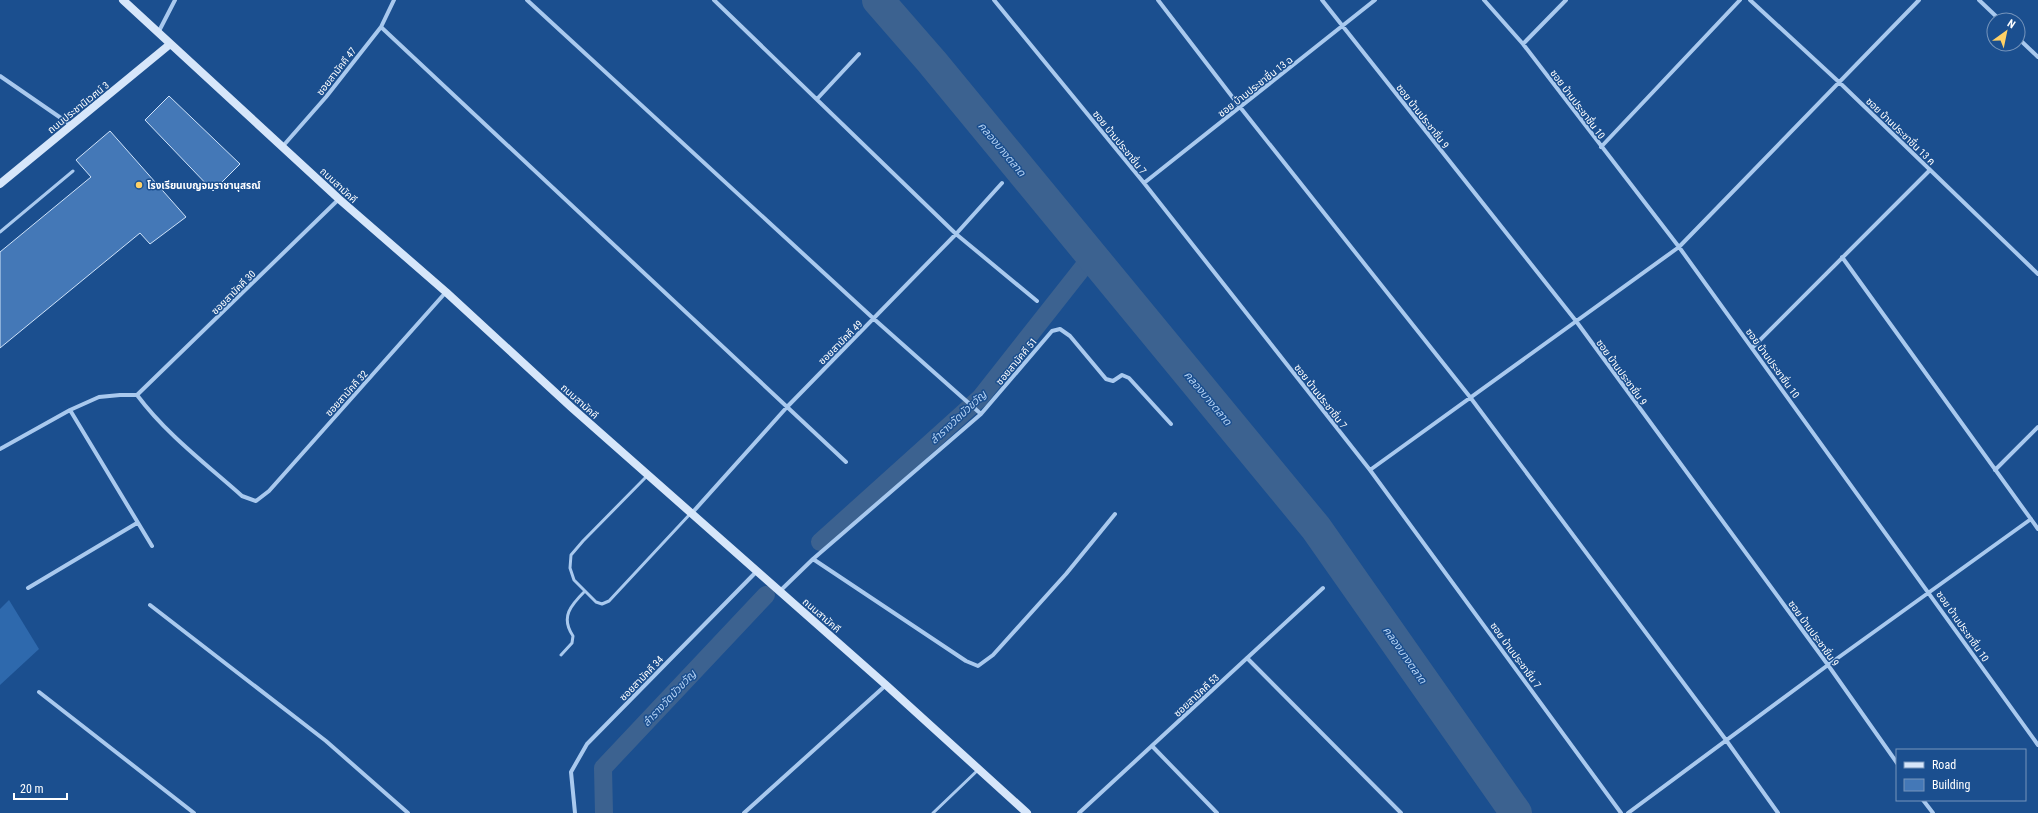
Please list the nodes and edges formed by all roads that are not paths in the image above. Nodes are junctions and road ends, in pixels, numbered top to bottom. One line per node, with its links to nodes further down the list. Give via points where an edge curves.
1 (123, 0): 19 (main road, ถนนสามัคคี)
2 (175, 0): 19 (street)
3 (394, 0): 18 (street, ซอยสามัคคี 47)
4 (527, 0): 45 (street)
5 (714, 0): 27 (street)
6 (994, 0): 35 (street, ซอย บ้านประชาชื่น 7)
7 (1158, 0): 28 (street)
8 (1322, 0): 17 (street, ซอย บ้านประชาชื่น 9)
9 (1375, 0): 17 (street, ซอย บ้านประชาชื่น 13 ฉ)
10 (1484, 0): 20 (street, ซอย บ้านประชาชื่น 10)
11 (1566, 0): 20 (street)
12 (1740, 0): 31 (street)
13 (1750, 0): 26 (street, ซอย บ้านประชาชื่น 13 ค)
14 (1919, 0): 26 (street)
15 (1979, 0): 16 (street)
16 (1992, 12)
17 (1342, 26): 28 (street, ซอย บ้านประชาชื่น 13 ฉ); 46 (street, ซอย บ้านประชาชื่น 9)
18 (381, 27): 30 (street, ซอยสามัคคี 47, via 326,97); 50 (street)
19 (158, 33): 21 (main road, ถนนสามัคคี)
20 (1523, 44): 31 (street, ซอย บ้านประชาชื่น 10)
21 (169, 45): 29 (main road, ถนนประชานิเวศน์ 3); 30 (main road, ถนนสามัคคี)
22 (2026, 46): 24 (street)
23 (859, 54): 27 (street)
24 (2038, 57)
25 (0, 76): 29 (street)
26 (1840, 83): 32 (street, ซอย บ้านประชาชื่น 13 ค); 40 (street)
27 (817, 99): 39 (street)
28 (1240, 107): 35 (street, ซอย บ้านประชาชื่น 13 ฉ); 49 (street)
29 (72, 125): 36 (main road, ถนนประชานิเวศน์ 3)
30 (283, 146): 37 (main road, ถนนสามัคคี)
31 (1601, 147): 40 (street, ซอย บ้านประชาชื่น 10)
32 (1930, 170): 41 (street); 42 (street, ซอย บ้านประชาชื่น 13 ค)
33 (73, 171): 38 (lane)
34 (1002, 183): 39 (street, ซอยสามัคคี 49)
35 (1144, 183): 57 (street, ซอย บ้านประชาชื่น 7)
36 (0, 184)
37 (339, 199): 43 (main road, ถนนสามัคคี); 48 (street, ซอยสามัคคี 30)
38 (0, 232)
39 (956, 234): 44 (street); 45 (street, ซอยสามัคคี 49)
40 (1679, 247): 46 (street); 47 (street, ซอย บ้านประชาชื่น 10)
41 (1842, 257): 47 (street); 58 (street)
42 (2038, 274)
43 (446, 292): 48 (street, ซอยสามัคคี 32, via 270,491 256,501 242,496 167,430); 59 (main road, ถนนสามัคคี)
44 (1037, 301)
45 (874, 319): 50 (street, ซอยสามัคคี 49); 52 (street)
46 (1576, 321): 49 (street); 76 (street, ซอย บ้านประชาชื่น 9)
47 (1752, 348): 72 (street, ซอย บ้านประชาชื่น 10)
48 (137, 396): 51 (street, via 99,397)
49 (1470, 396): 57 (street); 79 (street)
50 (787, 407): 56 (street); 60 (street, ซอยสามัคคี 49)
51 (70, 410): 55 (street); 63 (street)
52 (979, 413): 53 (street, ซอยสามัคคี 51, via 1052,331 1057,329 1070,336 1106,379 1113,381 1122,375 1129,378); 66 (street, ซอยสามัคคี 51)
53 (1171, 424)
54 (2038, 427): 58 (street)
55 (0, 449)
56 (846, 462)
57 (1370, 470): 94 (street, ซอย บ้านประชาชื่น 7)
58 (1995, 470): 62 (street)
59 (648, 475): 60 (main road, ถนนสามัคคี); 70 (lane, via 571,555 570,568 574,580)
60 (692, 513): 67 (main road, ถนนสามัคคี); 70 (lane, via 609,601 602,604 596,602)
61 (1114, 514): 66 (street, via 1066,574 981,665 966,661)
62 (2031, 519): 64 (street); 72 (street)
63 (137, 523): 65 (street); 68 (street)
64 (2038, 529)
65 (152, 546)
66 (813, 559): 71 (street, ซอยสามัคคี 51)
67 (757, 571): 71 (main road, ถนนสามัคคี); 87 (street, ซอยสามัคคี 34, via 587,744 572,772)
68 (28, 588)
69 (1323, 588): 75 (street, ซอยสามัคคี 53)
70 (585, 591): 74 (lane, via 574,602 567,615 568,628 573,636 572,643)
71 (780, 591): 77 (main road, ถนนสามัคคี)
72 (1930, 593): 76 (street); 80 (street, ซอย บ้านประชาชื่น 10)
73 (150, 605): 86 (street, via 326,741)
74 (561, 655)
75 (1247, 658): 81 (street, ซอยสามัคคี 53); 93 (street)
76 (1828, 665): 79 (street); 82 (street, ซอย บ้านประชาชื่น 9)
77 (886, 685): 83 (main road, ถนนสามัคคี); 88 (street)
78 (39, 692): 85 (street)
79 (1726, 740): 95 (street); 96 (street)
80 (2038, 745)
81 (1152, 747): 91 (street, ซอยสามัคคี 53); 92 (street)
82 (1896, 762)
83 (979, 769): 89 (lane); 90 (main road, ถนนสามัคคี)
84 (1924, 801): 97 (street)
85 (194, 813)
86 (408, 813)
87 (575, 813)
88 (744, 813)
89 (933, 813)
90 (1027, 813)
91 (1079, 813)
92 (1217, 813)
93 (1401, 813)
94 (1621, 813)
95 (1628, 813)
96 (1778, 813)
97 (1932, 813)

